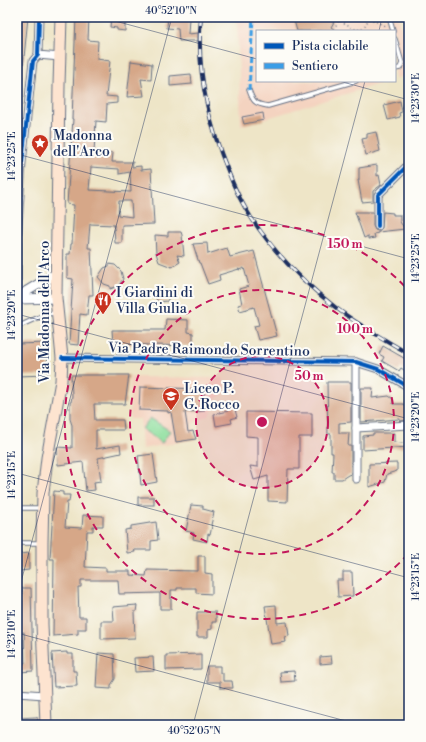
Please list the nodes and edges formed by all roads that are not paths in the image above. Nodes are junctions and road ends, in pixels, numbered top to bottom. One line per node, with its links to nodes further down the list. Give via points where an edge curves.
1 (39, 17): 6 (street)
2 (61, 17): 7 (main road, Via Madonna dell'Arco)
3 (389, 17): 4 (lane)
4 (393, 30)
5 (396, 42): 8 (lane, via 402,63 400,68)
6 (38, 55): 7 (street); 12 (street, via 33,61)
7 (60, 57): 15 (main road, Via Madonna dell'Arco)
8 (396, 69)
9 (352, 82): 10 (lane, via 268,106 259,105 252,100)
10 (249, 90)
11 (17, 129): 12 (lane)
12 (22, 135): 16 (street, via 17,242)
13 (409, 164): 14 (street, via 378,194)
14 (378, 226)
15 (57, 273): 16 (street); 17 (main road, Via Madonna dell'Arco)
16 (18, 298): 17 (street)
17 (56, 298): 18 (main road, Via Madonna dell'Arco)
18 (58, 313): 19 (lane, via 46,314); 20 (main road, Via Madonna dell'Arco)
19 (17, 327)
20 (62, 358): 21 (street, Via Padre Raimondo Sorrentino); 27 (main road, Via Madonna dell'Arco, via 61,381 47,458)
21 (356, 362): 22 (street, Via Padre Raimondo Sorrentino, via 378,369); 24 (street)
22 (409, 387)
23 (409, 425): 24 (street)
24 (356, 428): 25 (street)
25 (356, 479)
26 (17, 508): 27 (lane)
27 (43, 508): 29 (main road, Via Madonna dell'Arco)
28 (17, 543): 29 (lane)
29 (42, 543): 31 (main road, Via Madonna dell'Arco)
30 (19, 693): 31 (street); 32 (lane)
31 (44, 695): 33 (main road, Via Madonna dell'Arco)
32 (17, 708)
33 (46, 725)

